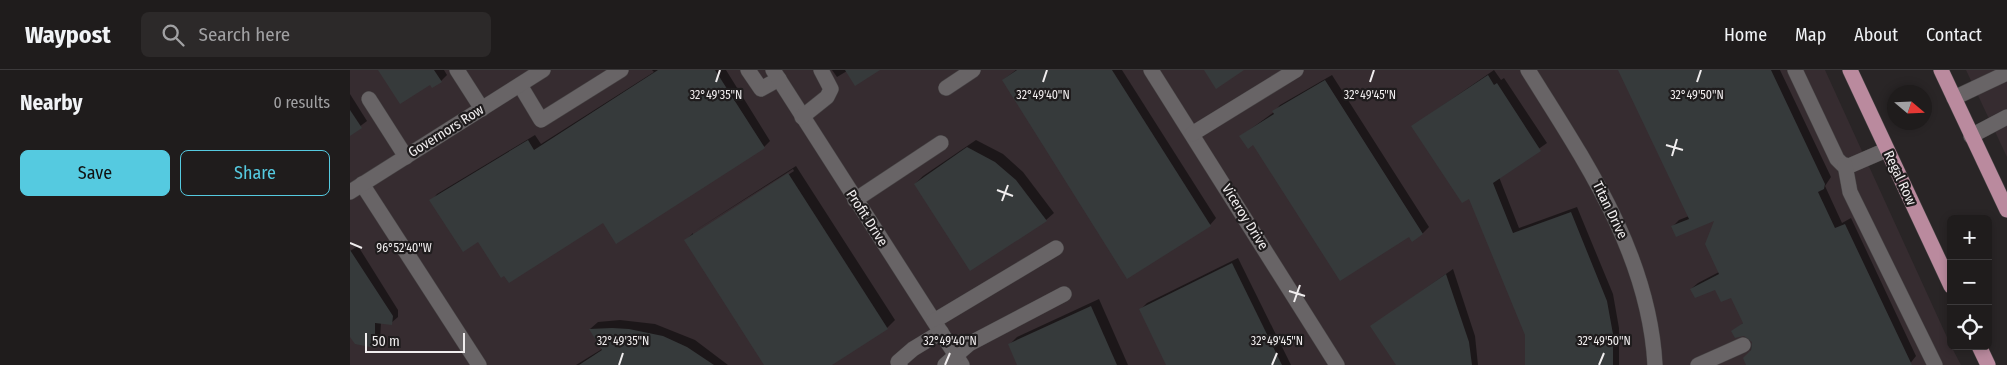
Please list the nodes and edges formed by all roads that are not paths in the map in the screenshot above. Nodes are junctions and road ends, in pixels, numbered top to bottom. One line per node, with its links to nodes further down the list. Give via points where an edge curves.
1 (457, 70): 19 (street)
2 (543, 70): 15 (street, Governors Row)
3 (622, 70): 15 (street, via 541,120)
4 (748, 70): 14 (street, via 761,89)
5 (821, 70): 20 (street, via 830,89 827,97)
6 (974, 70): 16 (street)
7 (1152, 70): 22 (street, Viceroy Drive)
8 (1296, 70): 22 (street)
9 (1794, 70): 27 (street, via 1836,159)
10 (1850, 70): 25 (main road, Regal Row)
11 (1941, 70): 17 (main road)
12 (1535, 72): 41 (street, Titan Drive, via 1612,210 1634,262 1648,315)
13 (2007, 73): 17 (street)
14 (776, 74): 20 (street, Profit Drive)
15 (520, 85): 19 (street, Governors Row)
16 (946, 88)
17 (1954, 98): 23 (main road)
18 (369, 99): 26 (street)
19 (482, 109): 26 (street, Governors Row)
20 (802, 117): 29 (street, Profit Drive)
21 (2007, 117): 23 (street)
22 (1192, 134): 40 (street, Viceroy Drive)
23 (1971, 136): 30 (main road)
24 (941, 143): 29 (street)
25 (1886, 150): 27 (street); 32 (main road, Regal Row)
26 (406, 156): 28 (street, Governors Row)
27 (1845, 165): 43 (street, via 1850,192)
28 (356, 188): 39 (street)
29 (855, 200): 34 (street, Profit Drive)
30 (2007, 210)
31 (1056, 248): 34 (street)
32 (1947, 278)
33 (1064, 294): 37 (street, via 969,344)
34 (937, 326): 37 (street, Profit Drive); 38 (street)
35 (1743, 345): 42 (street)
36 (1981, 350): 44 (main road)
37 (954, 362)
38 (899, 364)
39 (479, 365)
40 (1336, 365)
41 (1655, 365)
42 (1698, 365)
43 (1935, 365)
44 (1988, 365)

